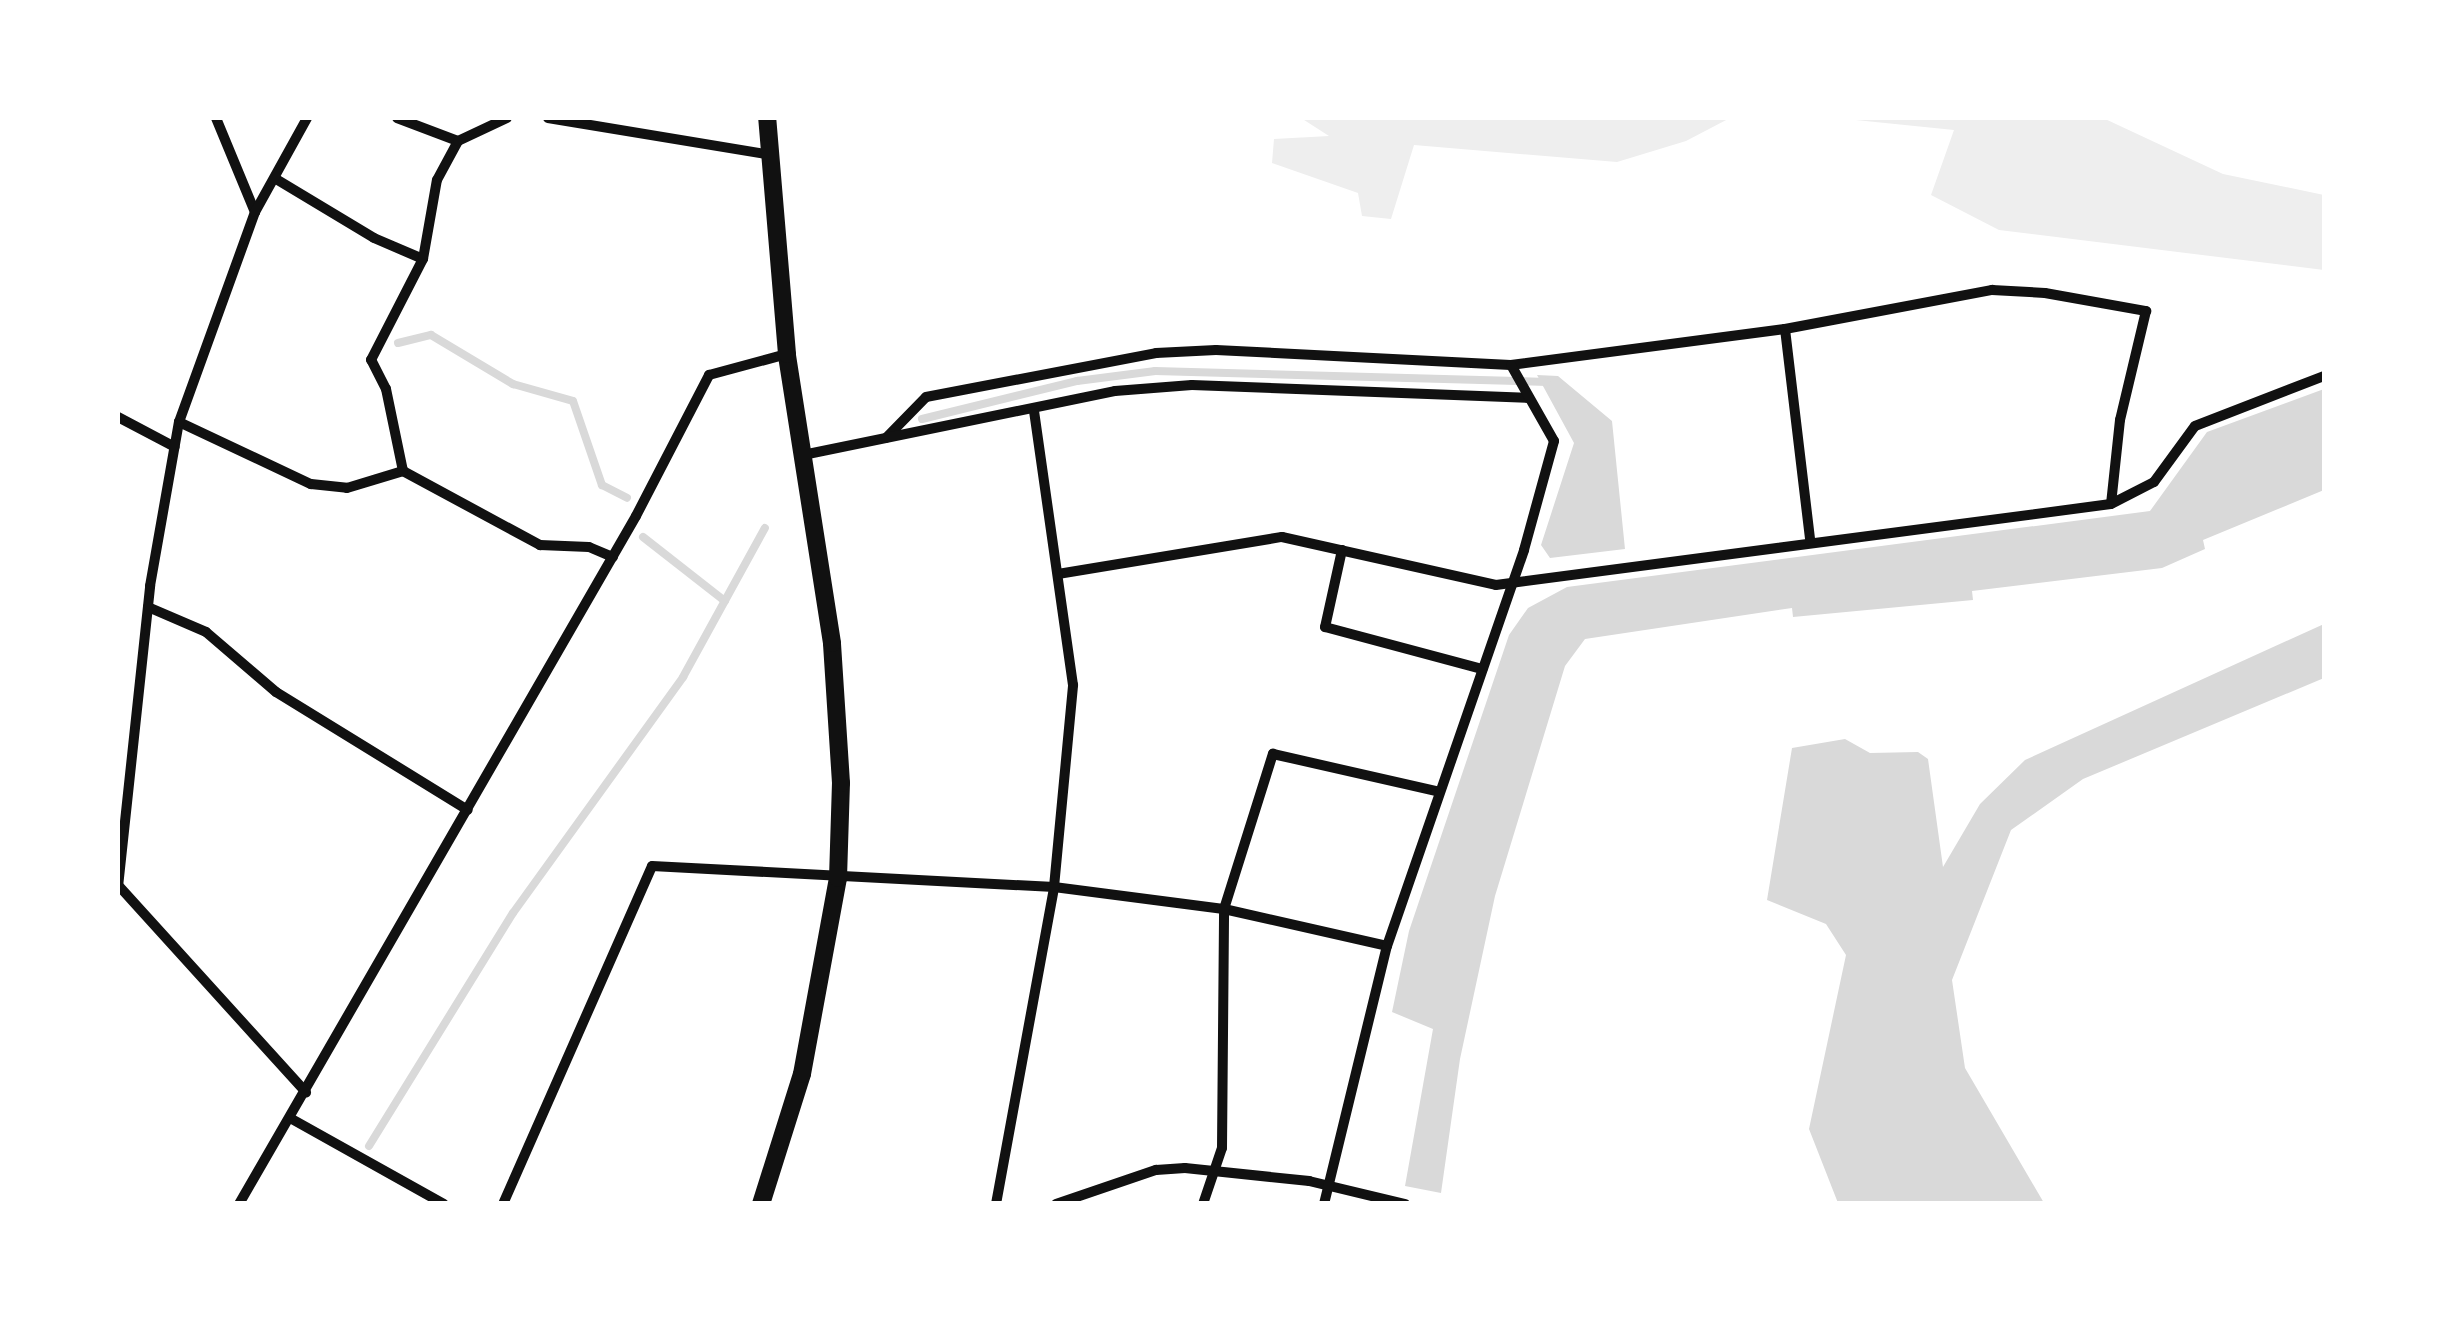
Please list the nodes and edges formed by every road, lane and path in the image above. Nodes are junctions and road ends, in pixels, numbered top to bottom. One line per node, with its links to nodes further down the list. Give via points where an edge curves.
1 (216, 118): 10 (street)
2 (307, 118): 9 (street)
3 (396, 118): 7 (street)
4 (507, 118): 7 (street)
5 (548, 118): 8 (street)
6 (767, 118): 8 (main road)
7 (458, 141): 11 (street, via 437,180)
8 (770, 155): 13 (main road)
9 (276, 179): 10 (street); 11 (street, via 374,238)
10 (255, 212): 19 (street)
11 (424, 258): 23 (street, via 371,360 386,389)
12 (1785, 329): 14 (street); 24 (street, via 1992,290 2146,311 2120,420); 25 (street)
13 (787, 354): 22 (main road); 27 (street, via 709,375)
14 (1511, 364): 16 (street); 20 (street, via 1156,353 926,397)
15 (2324, 376): 24 (street, via 2195,426 2154,482)
16 (1526, 393): 17 (street, via 1192,385 1114,391); 29 (street, via 1554,441)
17 (1034, 411): 20 (street); 28 (street)
18 (118, 417): 21 (street)
19 (180, 422): 21 (street); 23 (street, via 312,484 348,488)
20 (886, 438): 22 (street)
21 (175, 447): 30 (street)
22 (803, 454): 34 (main road, via 840,720)
23 (403, 471): 27 (street, via 540,545 589,547)
24 (2111, 504): 25 (street)
25 (1810, 540): 29 (street)
26 (1342, 550): 28 (street, via 1282,537); 29 (street); 31 (street, via 1325,627)
27 (613, 557): 33 (street)
28 (1058, 574): 36 (street, via 1073,685)
29 (1512, 582): 31 (street)
30 (148, 606): 33 (street, via 206,632 276,692); 35 (street)
31 (1482, 670): 32 (street)
32 (1440, 792): 37 (street, via 1273,754); 38 (street)
33 (468, 810): 39 (street)
34 (838, 878): 36 (street); 46 (street, via 652,866); 47 (main road, via 802,1074)
35 (118, 886): 39 (street)
36 (1054, 887): 37 (street); 48 (street)
37 (1224, 909): 38 (street); 41 (street)
38 (1387, 946): 42 (street)
39 (306, 1092): 40 (street)
40 (290, 1118): 44 (street); 45 (street)
41 (1219, 1168): 42 (street); 49 (street, via 1156,1170); 50 (street)
42 (1327, 1185): 43 (street); 51 (street)
43 (1404, 1203)
44 (239, 1204)
45 (444, 1204)
46 (503, 1204)
47 (760, 1204)
48 (996, 1204)
49 (1056, 1204)
50 (1203, 1204)
51 (1324, 1204)

